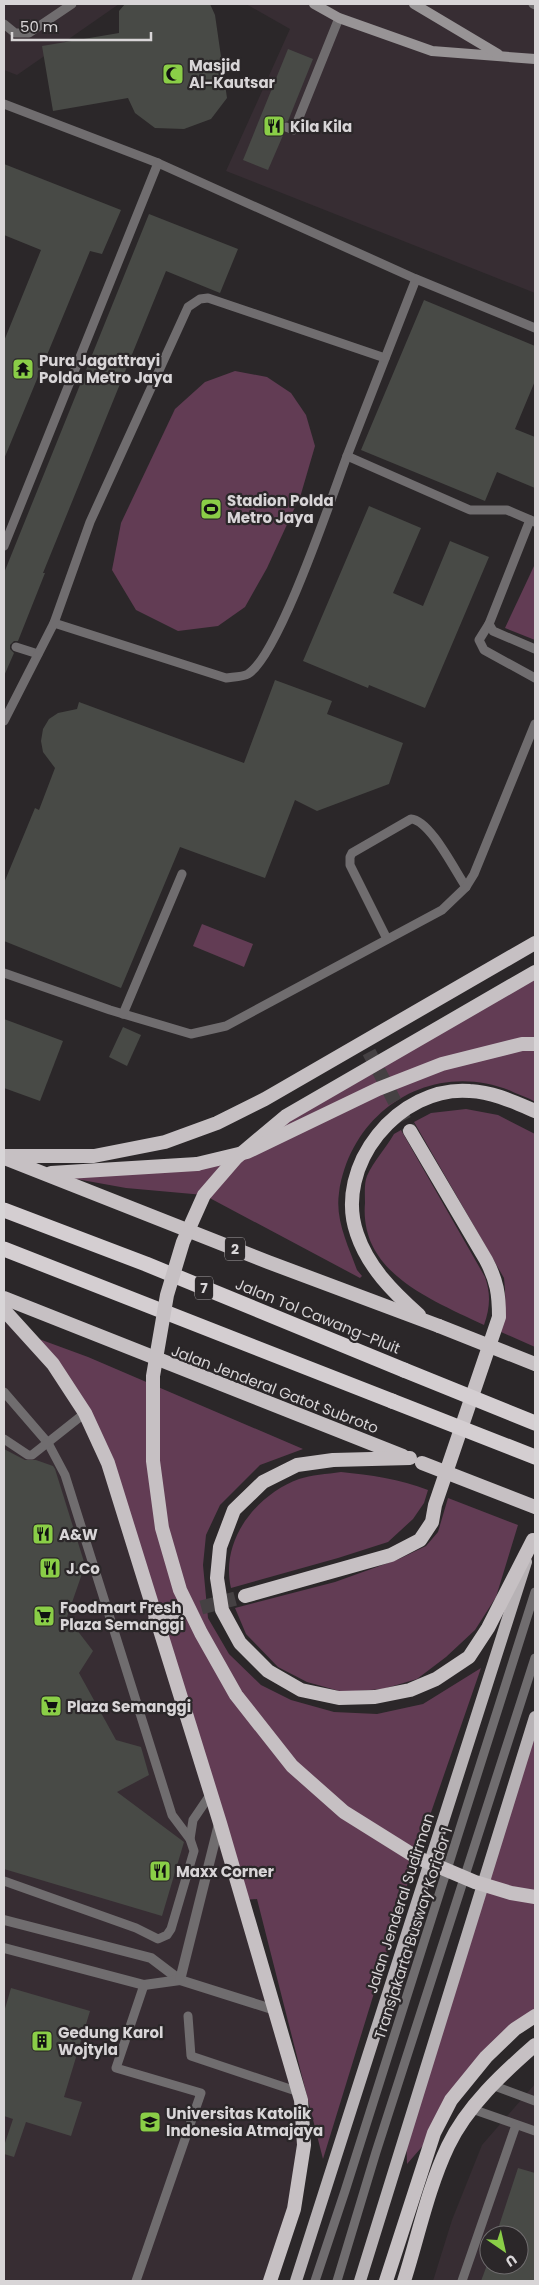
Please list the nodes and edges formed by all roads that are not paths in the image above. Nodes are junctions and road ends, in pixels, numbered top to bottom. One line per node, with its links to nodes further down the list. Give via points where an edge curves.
1 (72, 4): 5 (lane, via 29,33 15,33)
2 (314, 4): 4 (main road)
3 (414, 4): 6 (main road)
4 (340, 18): 6 (main road, via 432,51); 9 (lane, via 294,130)
5 (4, 24)
6 (501, 56): 7 (main road)
7 (535, 59)
8 (4, 104): 10 (lane)
9 (286, 127)
10 (158, 163): 11 (lane); 16 (lane)
11 (416, 279): 12 (lane); 13 (lane)
12 (535, 328)
13 (385, 358): 14 (lane); 17 (lane, via 208,298 200,298 188,307 90,522)
14 (347, 456): 15 (lane, via 470,510 507,510); 17 (lane, via 289,607 264,656 248,674 226,678)
15 (532, 521): 18 (lane)
16 (4, 546)
17 (54, 623): 21 (lane)
18 (489, 624): 20 (lane, via 493,631); 22 (lane, via 479,640 484,650)
19 (16, 647): 21 (lane)
20 (535, 650)
21 (38, 654): 23 (lane)
22 (535, 678)
23 (4, 721)
24 (535, 724): 26 (lane)
25 (182, 874): 31 (lane)
26 (466, 887): 27 (lane, via 442,910); 27 (lane, via 427,826 415,819 352,853 350,865)
27 (386, 940): 31 (lane, via 226,1026 192,1034)
28 (535, 944): 32 (highway)
29 (535, 972): 64 (highway, bridge, via 286,1116 236,1158 204,1195 183,1242 167,1295 153,1376 154,1461 162,1528 180,1590 236,1695 292,1766 344,1812 416,1857 475,1882)
30 (4, 973): 31 (lane)
31 (123, 1014)
32 (376, 1034): 34 (highway, via 369,1044); 37 (highway, via 265,1099 217,1123 165,1142 94,1156)
33 (535, 1044): 38 (highway, bridge, via 522,1044 442,1064 378,1088 247,1152 196,1164)
34 (369, 1052)
35 (535, 1111): 43 (highway, via 504,1098 470,1090 442,1093 394,1116 374,1138 358,1171 352,1202 356,1232 365,1254 400,1298)
36 (410, 1131): 55 (highway, via 486,1260 497,1281 499,1300 499,1317 432,1522 420,1540 391,1555)
37 (4, 1157): 38 (highway, 2)
38 (43, 1173): 43 (highway, 2)
39 (4, 1210): 47 (highway, Jalan Tol Cawang–Pluit / 7, bridge, via 146,1264)
40 (4, 1249): 50 (highway, bridge)
41 (4, 1298): 51 (highway, Jalan Jenderal Gatot Subroto)
42 (4, 1310): 46 (highway, via 54,1364)
43 (433, 1324): 44 (highway, 2, bridge)
44 (535, 1364)
45 (4, 1392): 49 (lane)
46 (85, 1413): 49 (lane); 57 (highway, via 108,1463)
47 (535, 1423)
48 (4, 1439): 49 (lane, via 30,1456)
49 (48, 1442): 62 (lane, via 65,1475 172,1815)
50 (535, 1457)
51 (416, 1461): 52 (highway, Jalan Jenderal Gatot Subroto, bridge); 53 (highway, via 333,1460 297,1465 263,1482 234,1510 220,1546 218,1578 222,1610 240,1643 268,1671 301,1690 339,1698 375,1697 410,1690 436,1679 469,1657 488,1628)
52 (535, 1507)
53 (534, 1537): 81 (main road, Jalan Jenderal Sudirman)
54 (535, 1592): 82 (lane, Transjakarta Busway Koridor 1)
55 (245, 1596)
56 (180, 1614): 57 (highway)
57 (155, 1620): 60 (highway)
58 (535, 1658): 83 (lane)
59 (535, 1717): 84 (main road)
60 (210, 1795): 61 (highway); 62 (lane, via 193,1820)
61 (220, 1823): 67 (street); 69 (highway)
62 (190, 1839): 63 (lane, via 194,1851 172,1929 158,1939 136,1928)
63 (4, 1881)
64 (535, 1897)
65 (4, 1920): 67 (street, via 151,1958)
66 (4, 1948): 68 (street)
67 (180, 1980): 68 (street); 69 (street)
68 (144, 1985): 79 (lane, via 116,2068 201,2093)
69 (275, 2010): 74 (highway)
70 (188, 2016): 74 (lane, via 191,2056)
71 (535, 2016): 85 (highway, via 515,2029 451,2100 434,2133)
72 (535, 2045): 73 (highway)
73 (492, 2085): 75 (lane); 76 (highway)
74 (299, 2092): 80 (highway, via 304,2145 299,2178 294,2209)
75 (535, 2101)
76 (472, 2109): 77 (lane); 86 (highway, via 448,2145)
77 (516, 2125): 78 (lane); 87 (lane)
78 (535, 2132)
79 (136, 2281)
80 (270, 2281)
81 (296, 2281)
82 (315, 2281)
83 (337, 2281)
84 (360, 2281)
85 (386, 2281)
86 (404, 2281)
87 (462, 2281)

